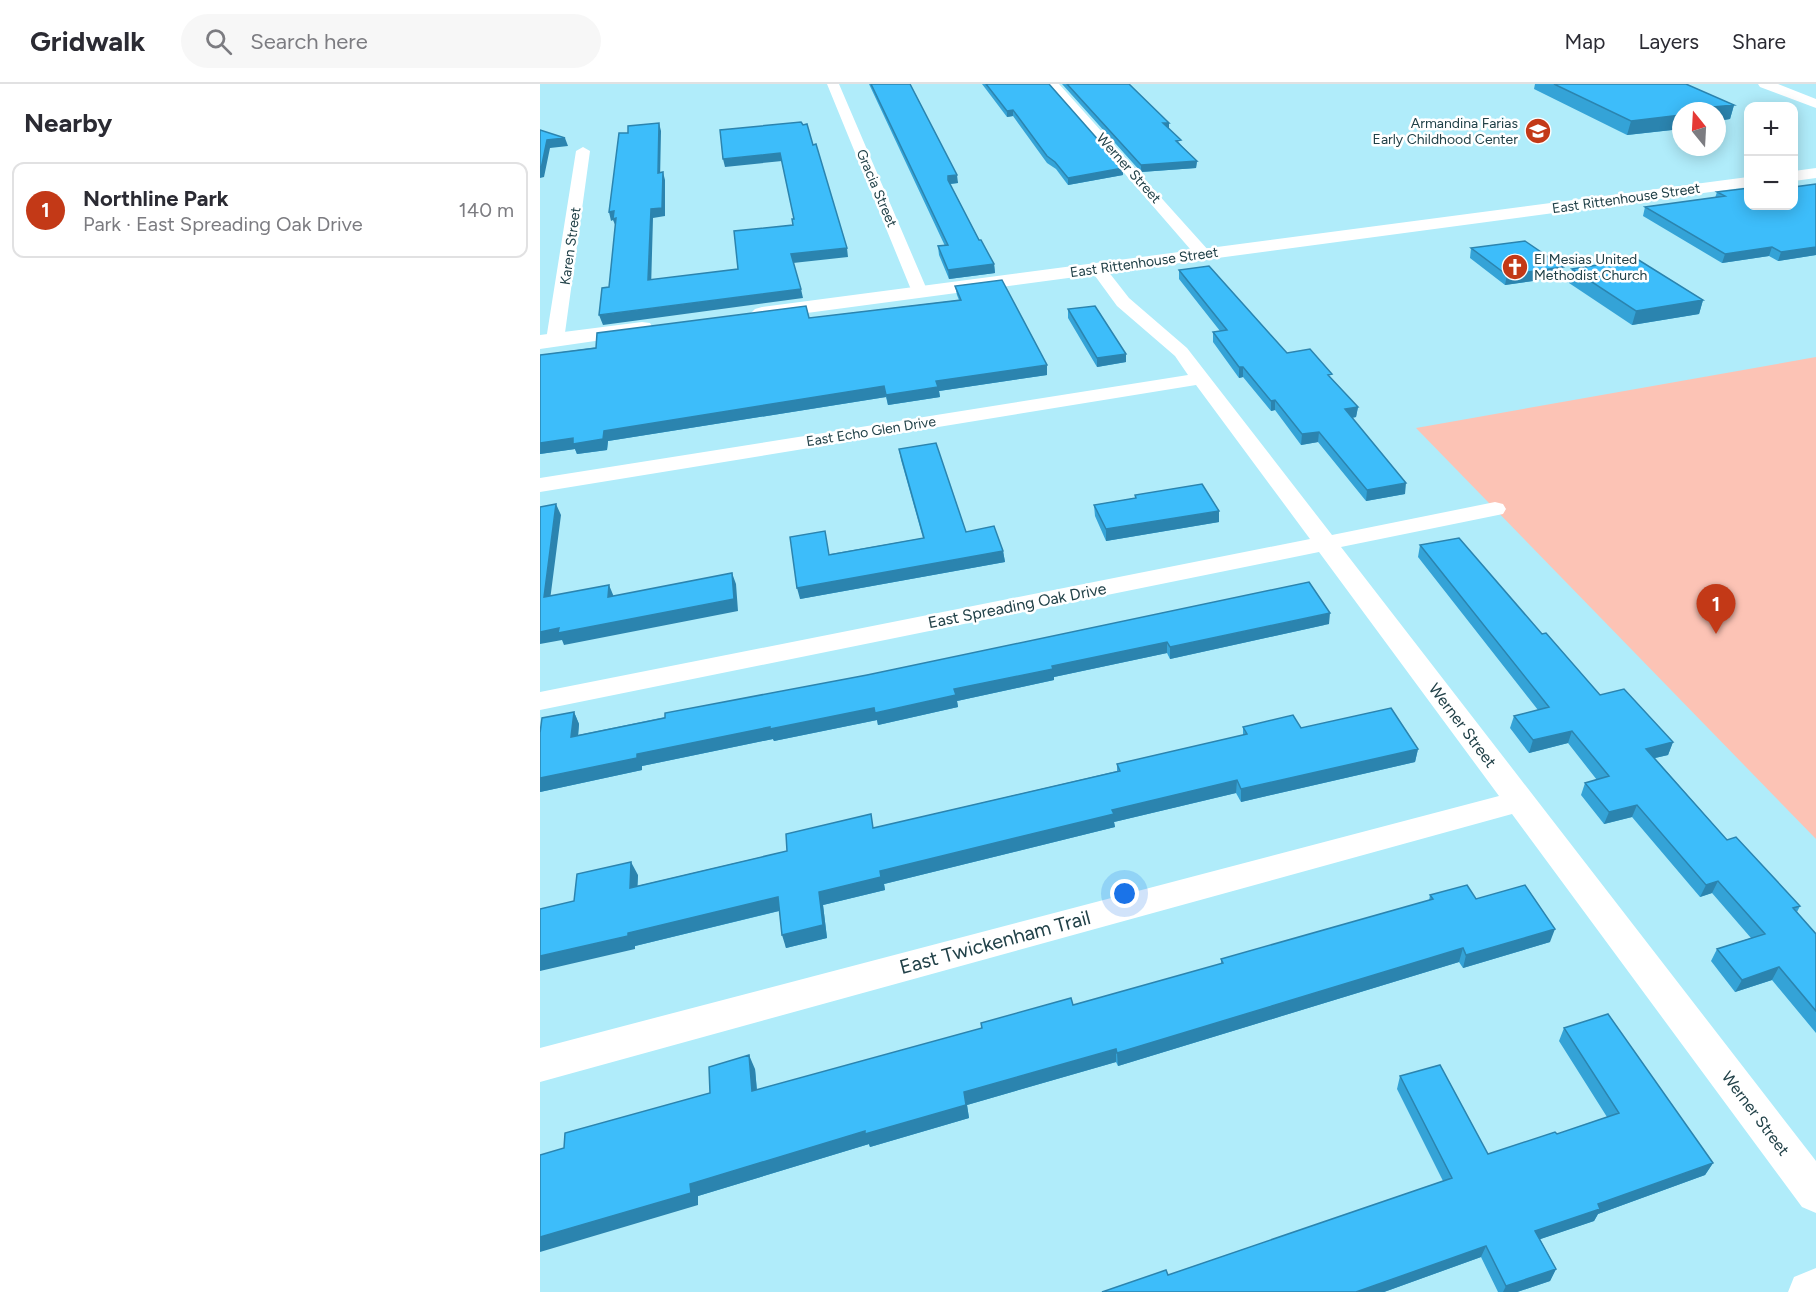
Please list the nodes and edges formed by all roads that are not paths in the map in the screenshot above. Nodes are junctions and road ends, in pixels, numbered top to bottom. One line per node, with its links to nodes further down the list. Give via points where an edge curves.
1 (833, 84): 11 (street, Gracia Street)
2 (1053, 84): 9 (street, Werner Street)
3 (1765, 84): 4 (street)
4 (1816, 104)
5 (584, 151): 14 (street, Karen Street)
6 (1816, 173): 7 (street)
7 (1798, 175)
8 (1744, 183): 9 (street, East Rittenhouse Street)
9 (1203, 254): 10 (street, East Rittenhouse Street)
10 (1098, 269): 11 (street, East Rittenhouse Street); 15 (street, Werner Street, via 1123,302 1170,340)
11 (920, 292): 12 (street, East Rittenhouse Street)
12 (744, 315)
13 (661, 326): 14 (street)
14 (548, 341)
15 (1202, 378): 16 (street, East Echo Glen Drive); 18 (street, Werner Street)
16 (540, 484)
17 (1495, 509): 18 (street, East Spreading Oak Drive)
18 (1325, 543): 19 (street, East Spreading Oak Drive); 20 (street, Werner Street)
19 (540, 701)
20 (1520, 801): 21 (street, East Twickenham Trail); 22 (street, Werner Street)
21 (540, 1065)
22 (1816, 1193)
23 (1816, 1289): 24 (street)
24 (1809, 1292)

